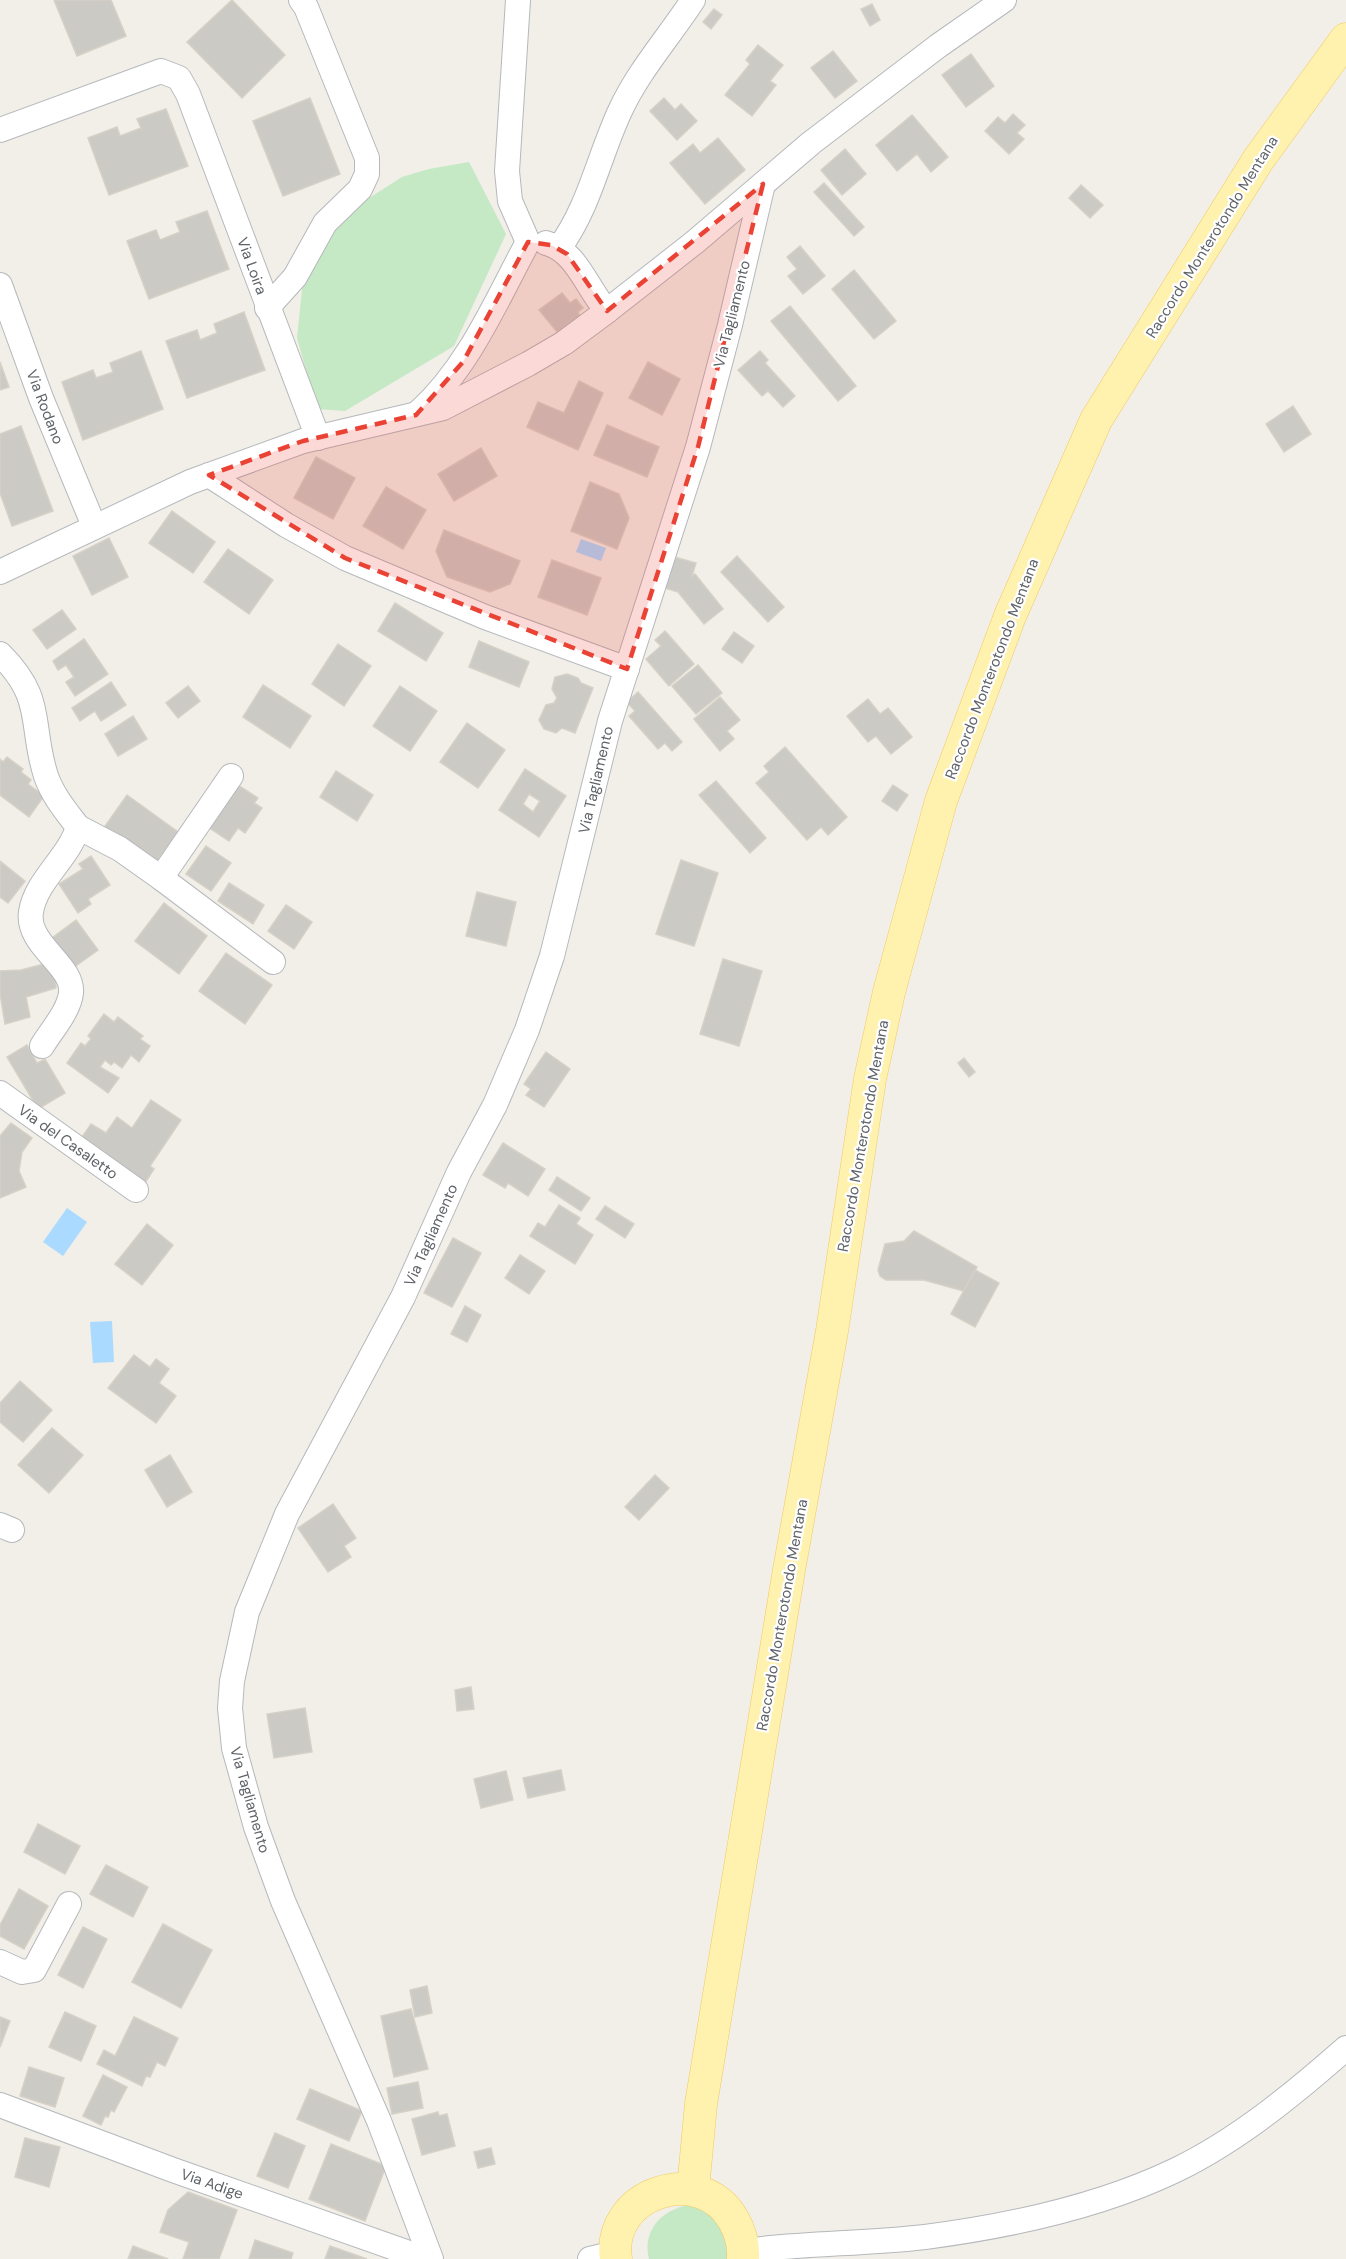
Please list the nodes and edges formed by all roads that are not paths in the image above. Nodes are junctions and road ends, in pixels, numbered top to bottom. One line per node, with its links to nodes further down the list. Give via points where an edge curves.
1 (301, 0): 11 (street, via 367,158 367,174 360,189 325,223 295,277)
2 (518, 0): 8 (street, via 507,171 512,207)
3 (693, 0): 9 (street, via 635,82 580,212)
4 (1004, 0): 7 (street, via 910,67)
5 (1346, 39): 31 (main road, Raccordo Monterotondo Mentana, via 1258,160 1096,420 1010,616 933,826 868,1089 832,1331 701,2104)
6 (0, 130): 11 (street, Via Loira, via 161,70 179,78)
7 (763, 184): 12 (street); 19 (street, Via Tagliamento, via 698,447)
8 (528, 242): 9 (street); 13 (street, via 463,362)
9 (559, 249): 12 (street, via 573,261)
10 (0, 285): 16 (street, Via Rodano, via 41,399)
11 (267, 308): 14 (street, Via Loira)
12 (607, 310): 13 (street, via 528,364 443,408)
13 (416, 415): 14 (street)
14 (318, 438): 15 (street)
15 (209, 475): 16 (street); 19 (street, via 286,525 360,566)
16 (94, 526): 17 (street)
17 (0, 572)
18 (0, 654): 21 (street, via 28,691 46,776)
19 (627, 669): 35 (street, Via Tagliamento, via 610,721 552,956 527,1030 403,1297 287,1514 247,1612 232,1681 234,1748 256,1827 283,1900 379,2121)
20 (231, 776): 22 (street)
21 (78, 827): 22 (street, via 120,849); 24 (street, via 71,846 39,892 31,914 36,936 71,988 67,1005)
22 (161, 878): 23 (street)
23 (273, 962)
24 (42, 1046)
25 (0, 1094): 26 (street, Via del Casaletto)
26 (136, 1190)
27 (69, 1904): 28 (street, via 34,1970 22,1972)
28 (0, 1962)
29 (1346, 2048): 32 (street, via 1217,2146 1177,2169 1107,2197 957,2232 883,2241 784,2246)
30 (0, 2105): 34 (street, Via Adige)
31 (693, 2189): 32 (main road, via 713,2197 729,2211 740,2230); 33 (main road, via 655,2192 638,2202 625,2216)
32 (743, 2255)
33 (607, 2257)
34 (426, 2259)
35 (430, 2259)

